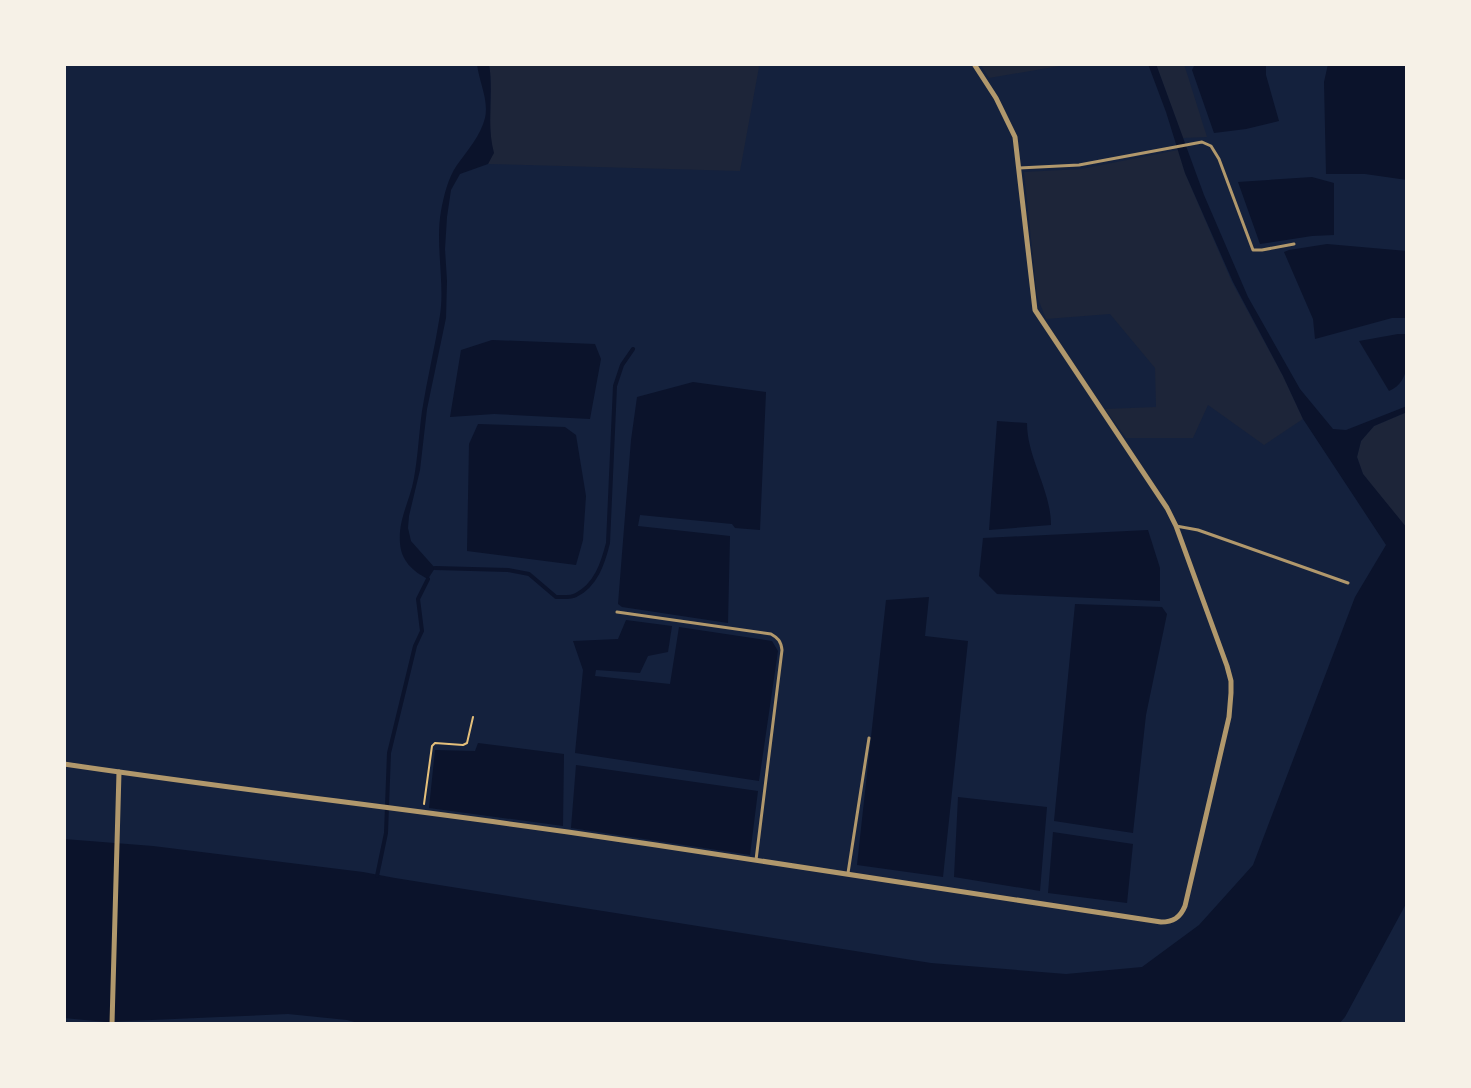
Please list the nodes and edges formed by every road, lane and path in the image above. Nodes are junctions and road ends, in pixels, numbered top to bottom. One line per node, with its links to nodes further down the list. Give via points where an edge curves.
1 (974, 64): 2 (street, via 1011,126)
2 (1019, 168): 3 (lane, via 1079,165 1202,142 1219,159 1253,250); 4 (street, via 1037,314)
3 (1294, 244)
4 (1176, 526): 5 (lane); 13 (street, via 1227,666 1231,693 1181,914 1161,922)
5 (1348, 583)
6 (617, 612): 12 (lane, via 778,637 782,650)
7 (473, 717): 11 (path, via 467,743 432,746)
8 (869, 738): 13 (lane)
9 (64, 764): 10 (street)
10 (119, 772): 11 (street); 14 (street)
11 (423, 814): 12 (street)
12 (756, 861): 13 (street)
13 (848, 873)
14 (112, 1024)

